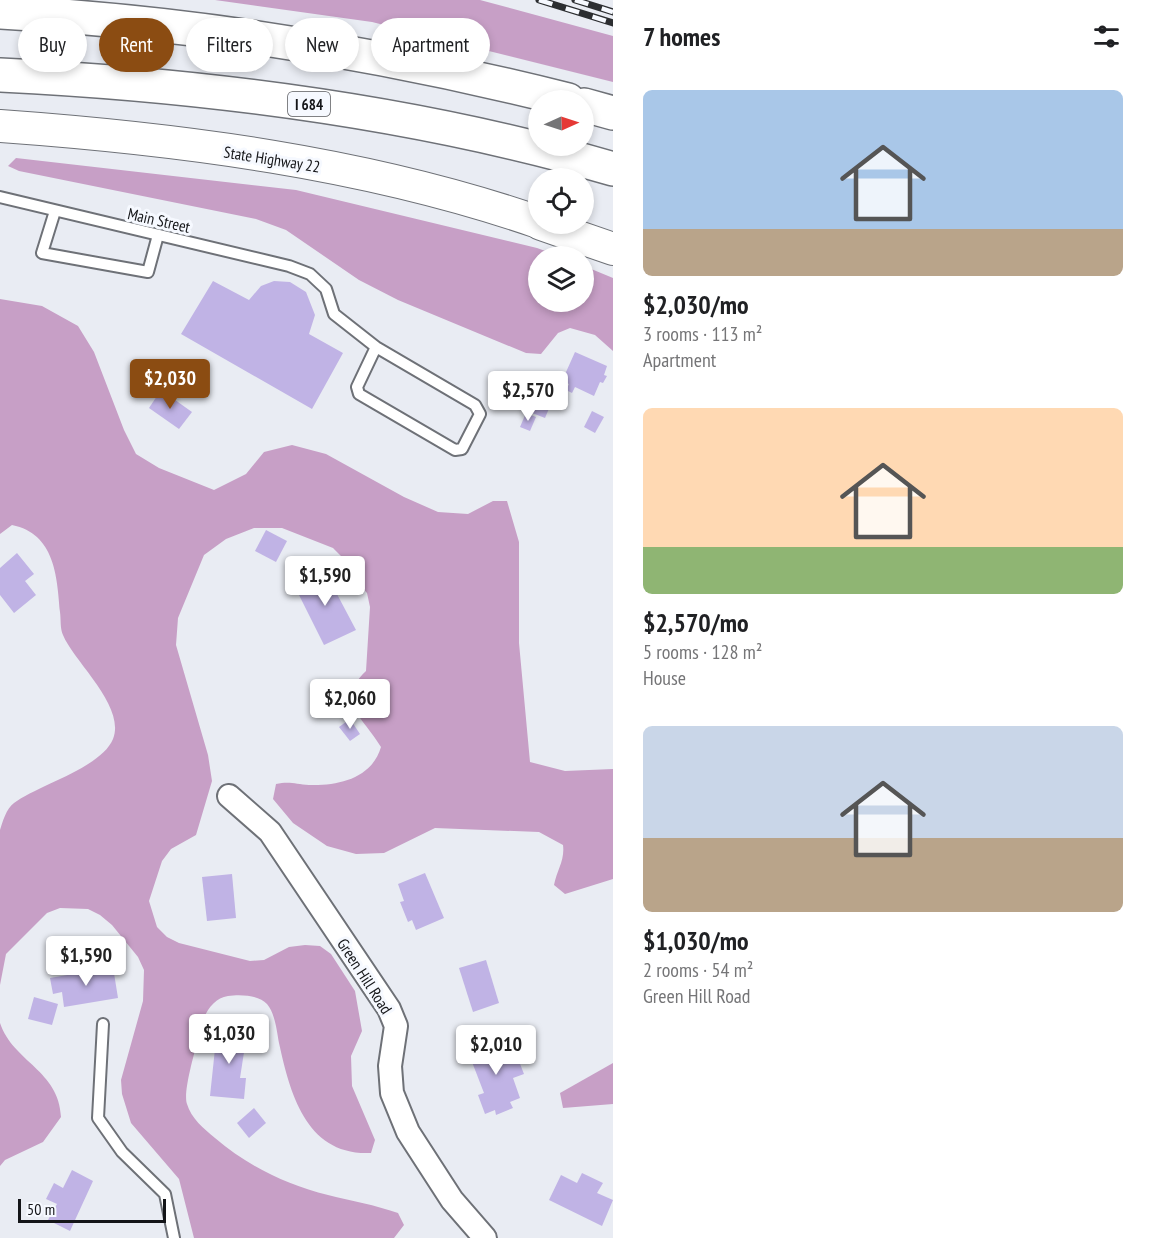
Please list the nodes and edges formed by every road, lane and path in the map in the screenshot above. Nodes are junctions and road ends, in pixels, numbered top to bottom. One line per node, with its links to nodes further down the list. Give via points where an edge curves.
1 (0, 12): 3 (highway, via 170,26 278,40)
2 (0, 75): 7 (highway, I 684, via 177,88 367,113)
3 (528, 91)
4 (594, 108): 5 (highway)
5 (613, 113)
6 (0, 126): 10 (main road, State Highway 22, via 174,144 325,167 413,186)
7 (613, 169)
8 (0, 197): 9 (lane, Main Street)
9 (55, 211): 12 (lane, Main Street); 12 (lane, via 42,253 148,273)
10 (528, 220)
11 (571, 234): 13 (main road, State Highway 22)
12 (158, 235): 14 (lane, Main Street, via 310,274 326,289 334,314)
13 (613, 249)
14 (376, 347): 14 (lane, via 475,405 480,414 462,449 455,450 359,394 357,387)
15 (229, 796): 18 (street, Green Hill Road, via 270,832 389,1009 396,1026 390,1066 392,1093 408,1132 452,1200)
16 (103, 1024): 17 (lane, via 98,1118 122,1152 165,1194)
17 (174, 1238)
18 (485, 1238)

